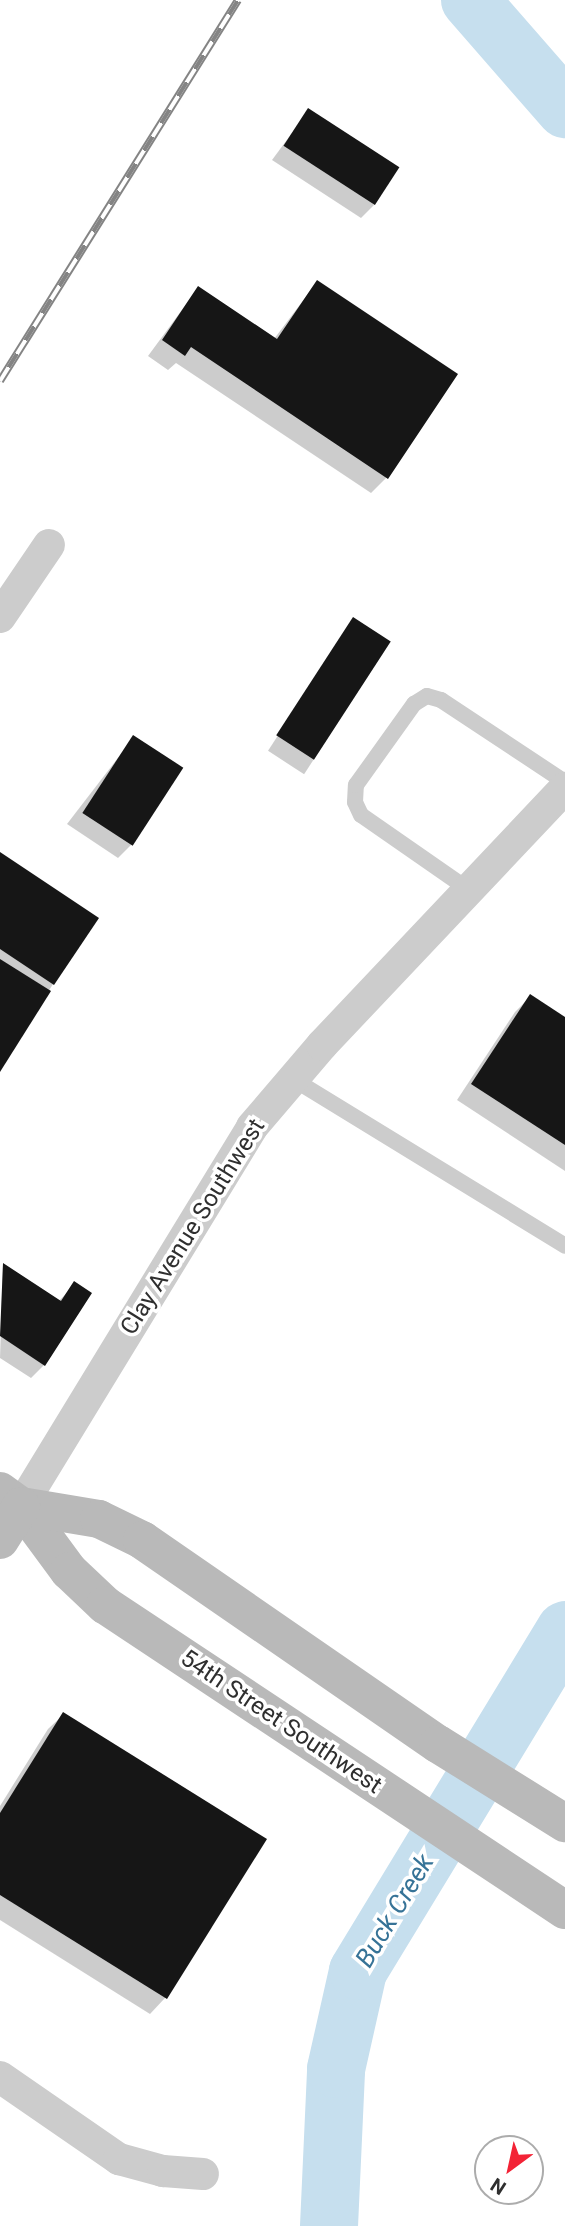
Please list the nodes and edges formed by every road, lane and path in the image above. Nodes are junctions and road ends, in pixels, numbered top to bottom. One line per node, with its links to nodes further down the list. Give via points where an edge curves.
1 (49, 545): 2 (street)
2 (0, 617)
3 (565, 782): 5 (lane, via 441,700 427,696 414,704 356,785 355,802 361,815)
4 (565, 789): 5 (street, Clay Avenue Southwest)
5 (469, 890): 6 (street, Clay Avenue Southwest)
6 (293, 1079): 7 (lane); 8 (street, Clay Avenue Southwest, via 252,1127)
7 (565, 1246)
8 (10, 1499): 9 (main road, Clay Avenue Southwest); 10 (main road, via 99,1519 126,1531 438,1744); 11 (main road, 54th Street Southwest, via 69,1571 105,1605)
9 (0, 1540)
10 (565, 1823)
11 (565, 1910)
12 (0, 2077): 13 (street, via 119,2159 163,2171)
13 (203, 2175)

